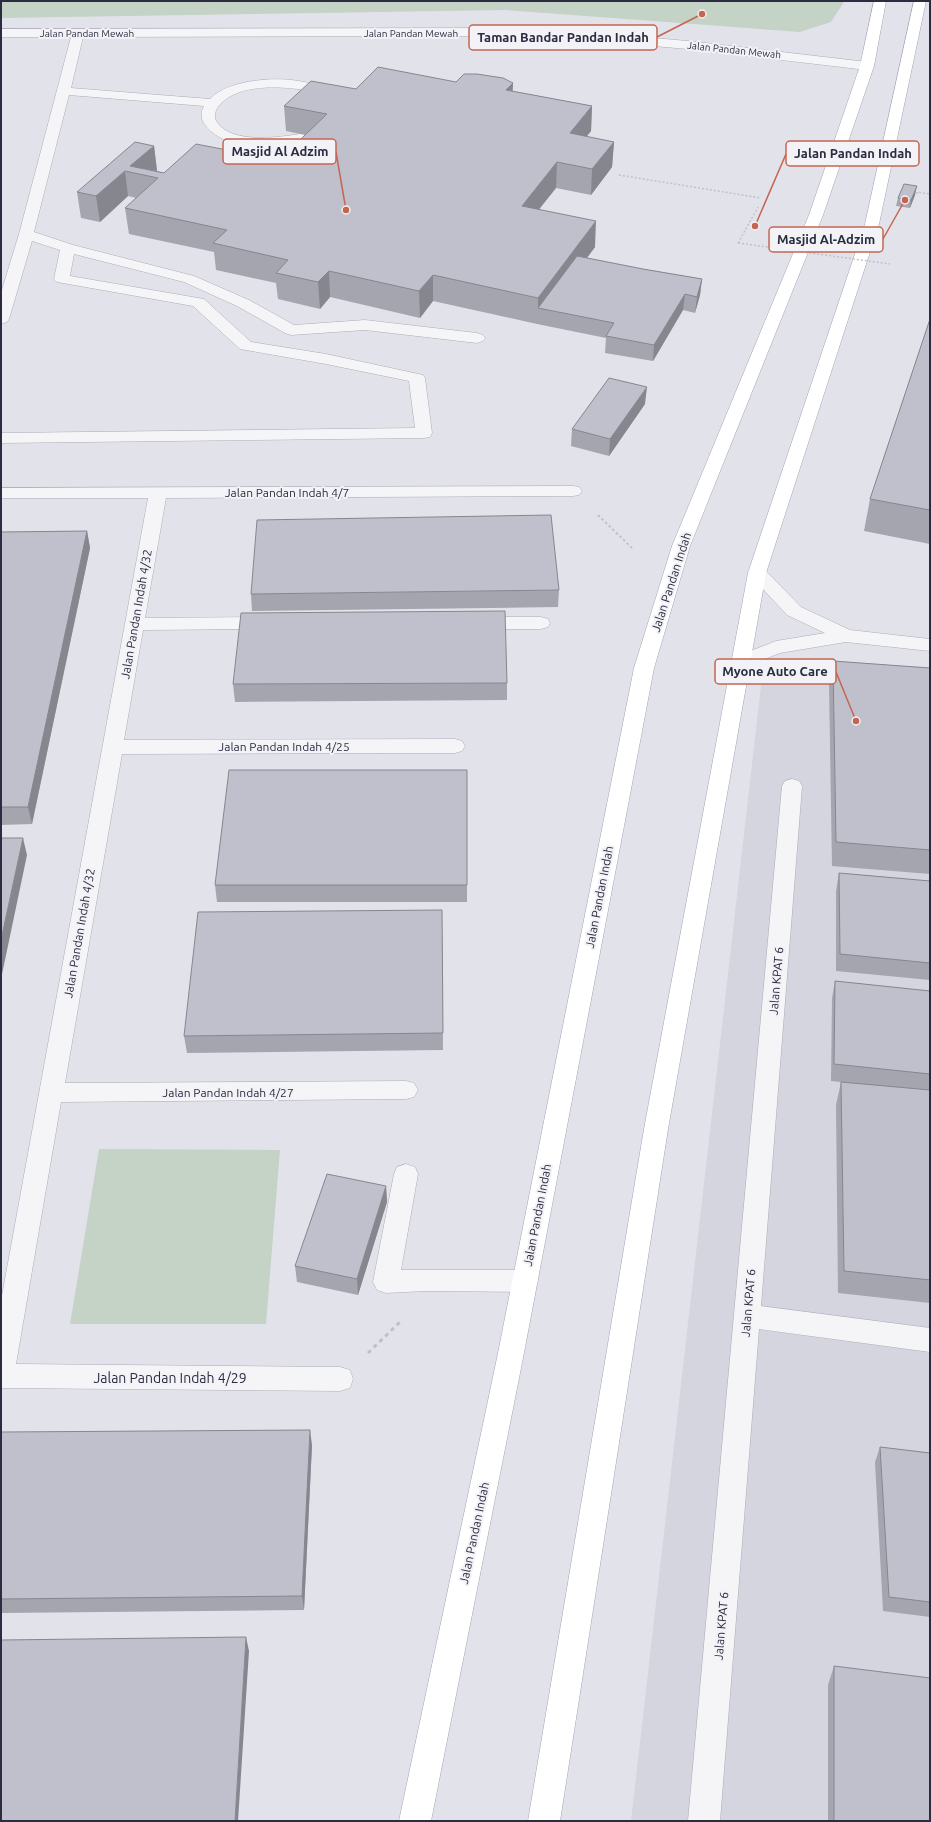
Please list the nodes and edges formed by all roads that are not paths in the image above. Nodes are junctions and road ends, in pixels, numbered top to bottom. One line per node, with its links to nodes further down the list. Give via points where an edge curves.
1 (880, 1): 5 (main road, Jalan Pandan Indah)
2 (920, 1): 18 (main road, via 872,224)
3 (1, 33): 4 (street, Jalan Pandan Mewah)
4 (78, 33): 5 (street, Jalan Pandan Mewah, via 507,32 649,42); 6 (street)
5 (867, 66): 32 (main road, Jalan Pandan Indah, via 816,215 681,546 644,668)
6 (63, 91): 7 (street); 10 (street)
7 (213, 103): 8 (street, via 238,89 256,85 294,85 324,94 332,101); 9 (street, via 208,111 208,119 213,127 238,139 274,142)
8 (336, 110)
9 (309, 136)
10 (26, 234): 11 (street); 12 (street)
11 (68, 248): 13 (street, via 188,279 243,303 291,330 365,324); 14 (street, via 62,279 198,302 246,346 417,378 424,433)
12 (1, 319)
13 (477, 338)
14 (1, 438)
15 (573, 491): 17 (street, Jalan Pandan Indah 4/7)
16 (1, 492): 17 (street, Jalan Pandan Indah 4/7)
17 (158, 492): 22 (street, Jalan Pandan Indah 4/32)
18 (757, 573): 23 (street, via 794,611); 25 (main road)
19 (286, 623): 22 (street)
20 (461, 623): 21 (street)
21 (541, 623)
22 (135, 624): 27 (street, Jalan Pandan Indah 4/32)
23 (846, 636): 24 (street); 25 (street, via 776,647)
24 (930, 645)
25 (742, 661): 38 (main road, via 656,1128)
26 (455, 746): 27 (street, Jalan Pandan Indah 4/25)
27 (112, 747): 30 (street, Jalan Pandan Indah 4/32)
28 (792, 786): 33 (street, Jalan KPAT 6)
29 (406, 1090): 30 (street, Jalan Pandan Indah 4/27)
30 (51, 1093): 35 (street, Jalan Pandan Indah 4/32)
31 (406, 1174): 32 (street, via 386,1282)
32 (525, 1281): 37 (main road, Jalan Pandan Indah)
33 (747, 1316): 34 (street); 39 (street, Jalan KPAT 6)
34 (930, 1340)
35 (1, 1375): 36 (street, Jalan Pandan Indah 4/29)
36 (340, 1379)
37 (415, 1821)
38 (544, 1821)
39 (704, 1821)

